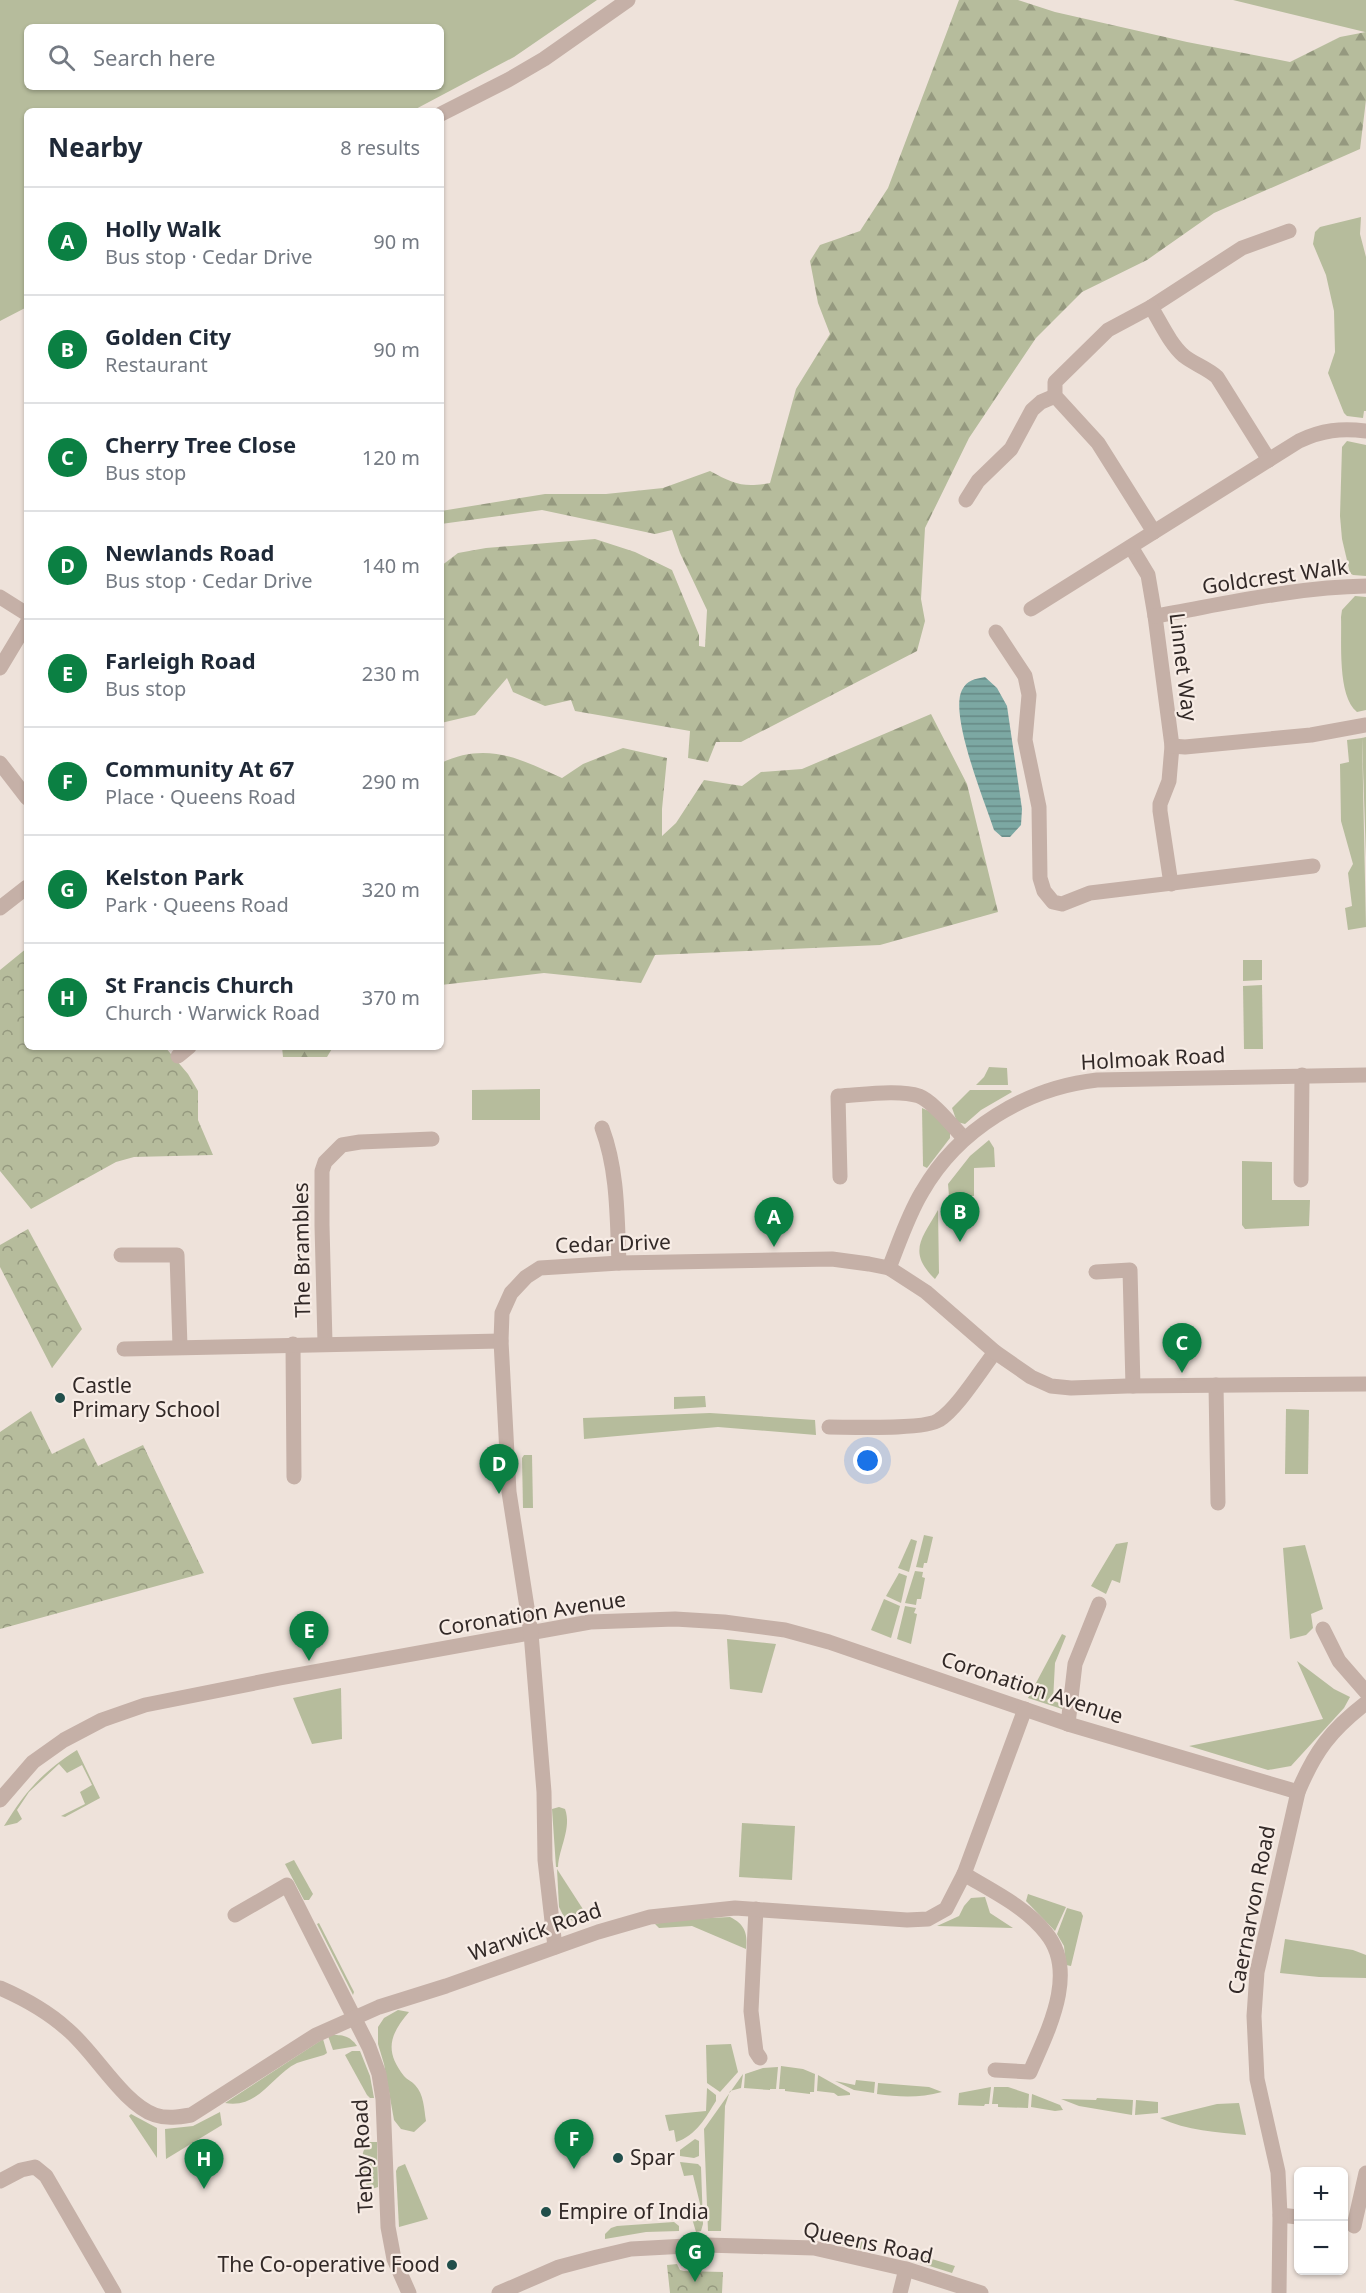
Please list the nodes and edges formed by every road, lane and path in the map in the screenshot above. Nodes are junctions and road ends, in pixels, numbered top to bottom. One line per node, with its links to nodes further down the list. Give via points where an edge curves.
1 (628, 0): 2 (street, via 544,59)
2 (444, 112)
3 (1289, 231): 4 (street, via 1242,249)
4 (1151, 307): 5 (street, via 1108,330 1055,382); 7 (street, via 1178,350 1217,376)
5 (1055, 396): 8 (street, via 1032,410 1011,449 978,481); 9 (street, via 1098,443)
6 (1366, 431): 7 (street, via 1339,429 1317,433)
7 (1269, 460): 9 (street)
8 (966, 500)
9 (1154, 532): 10 (street)
10 (1131, 546): 13 (street); 15 (street, Linnet Way, via 1148,575)
11 (1366, 586): 15 (street, Goldcrest Walk)
12 (0, 597): 14 (street)
13 (1031, 609)
14 (24, 612)
15 (1155, 616): 20 (street, Linnet Way)
16 (24, 628): 18 (street)
17 (996, 632): 24 (street, via 1025,676 1029,695 1025,740 1040,807 1040,878 1044,891 1053,902 1062,904 1090,894)
18 (0, 668)
19 (1366, 725): 20 (street, Linnet Way, via 1311,735)
20 (1172, 746): 24 (street, via 1169,782 1160,804)
21 (0, 763): 22 (street)
22 (24, 794)
23 (1313, 866): 24 (street)
24 (1171, 884)
25 (24, 889): 26 (street)
26 (0, 908)
27 (1366, 1074): 28 (street, Holmoak Road)
28 (1302, 1075): 30 (street, Holmoak Road, via 1097,1080 1065,1085 987,1120); 33 (street)
29 (602, 1128): 35 (street, via 616,1190)
30 (964, 1138): 32 (street, via 919,1096 838,1096); 36 (street, Holmoak Road, via 921,1193)
31 (432, 1139): 39 (street, The Brambles, via 342,1145 326,1162 322,1171 321,1225)
32 (840, 1177)
33 (1301, 1180)
34 (121, 1255): 41 (street, via 177,1255)
35 (619, 1263): 36 (street, Cedar Drive, via 832,1259); 38 (street, Cedar Drive, via 540,1268 526,1277 511,1293 502,1313)
36 (889, 1268): 43 (street, via 926,1292)
37 (1095, 1272): 46 (street, via 1130,1270)
38 (501, 1341): 39 (street); 52 (street, Cedar Drive, via 511,1508)
39 (325, 1343): 40 (street)
40 (293, 1344): 41 (street); 48 (street)
41 (180, 1346): 42 (street)
42 (124, 1349)
43 (995, 1353): 46 (street, via 1051,1386); 47 (street, via 939,1421 922,1425)
44 (1366, 1384): 45 (street)
45 (1216, 1385): 46 (street); 49 (street)
46 (1133, 1386)
47 (829, 1427)
48 (294, 1477)
49 (1218, 1503)
50 (1099, 1604): 56 (street, via 1075,1664)
51 (1323, 1629): 53 (street, via 1339,1661)
52 (531, 1633): 55 (street, Coronation Avenue, via 590,1622 637,1619 724,1622 785,1630); 58 (street, Coronation Avenue, via 145,1705 102,1720 64,1740 33,1762); 62 (street, Cedar Drive, via 544,1792 545,1860)
53 (1366, 1692)
54 (1366, 1703): 57 (street, Caernarvon Road, via 1323,1743)
55 (1025, 1709): 56 (street, Coronation Avenue); 59 (street, Warwick Road)
56 (1068, 1724): 57 (street, Coronation Avenue)
57 (1298, 1792): 69 (street, Caernarvon Road, via 1257,1972 1254,2016 1257,2079 1278,2172)
58 (0, 1800)
59 (964, 1874): 60 (street, Warwick Road, via 946,1909 927,1919); 66 (street, via 1019,1908 1047,1933 1058,1962 1060,1980 1053,2019 1030,2072)
60 (756, 1909): 62 (street, Warwick Road, via 650,1917); 65 (street, via 751,2011)
61 (235, 1915): 64 (street, Tenby Road, via 287,1885)
62 (555, 1947): 64 (street, Warwick Road)
63 (0, 1988): 64 (street, Warwick Road, via 67,2029 136,2105 170,2118 191,2115 316,2036)
64 (354, 2018): 74 (street, Tenby Road, via 381,2083 388,2227 394,2259)
65 (760, 2058)
66 (995, 2070)
67 (1366, 2173): 71 (street)
68 (0, 2181): 73 (street, via 34,2167 46,2176)
69 (1280, 2215): 70 (street); 78 (street, Caernarvon Road)
70 (1294, 2216)
71 (1354, 2227)
72 (906, 2269): 75 (street, Queens Road, via 814,2248 705,2245 631,2249 559,2267); 76 (street); 77 (street, Queens Road)
73 (114, 2293)
74 (408, 2293)
75 (499, 2293)
76 (900, 2293)
77 (981, 2293)
78 (1279, 2293)

